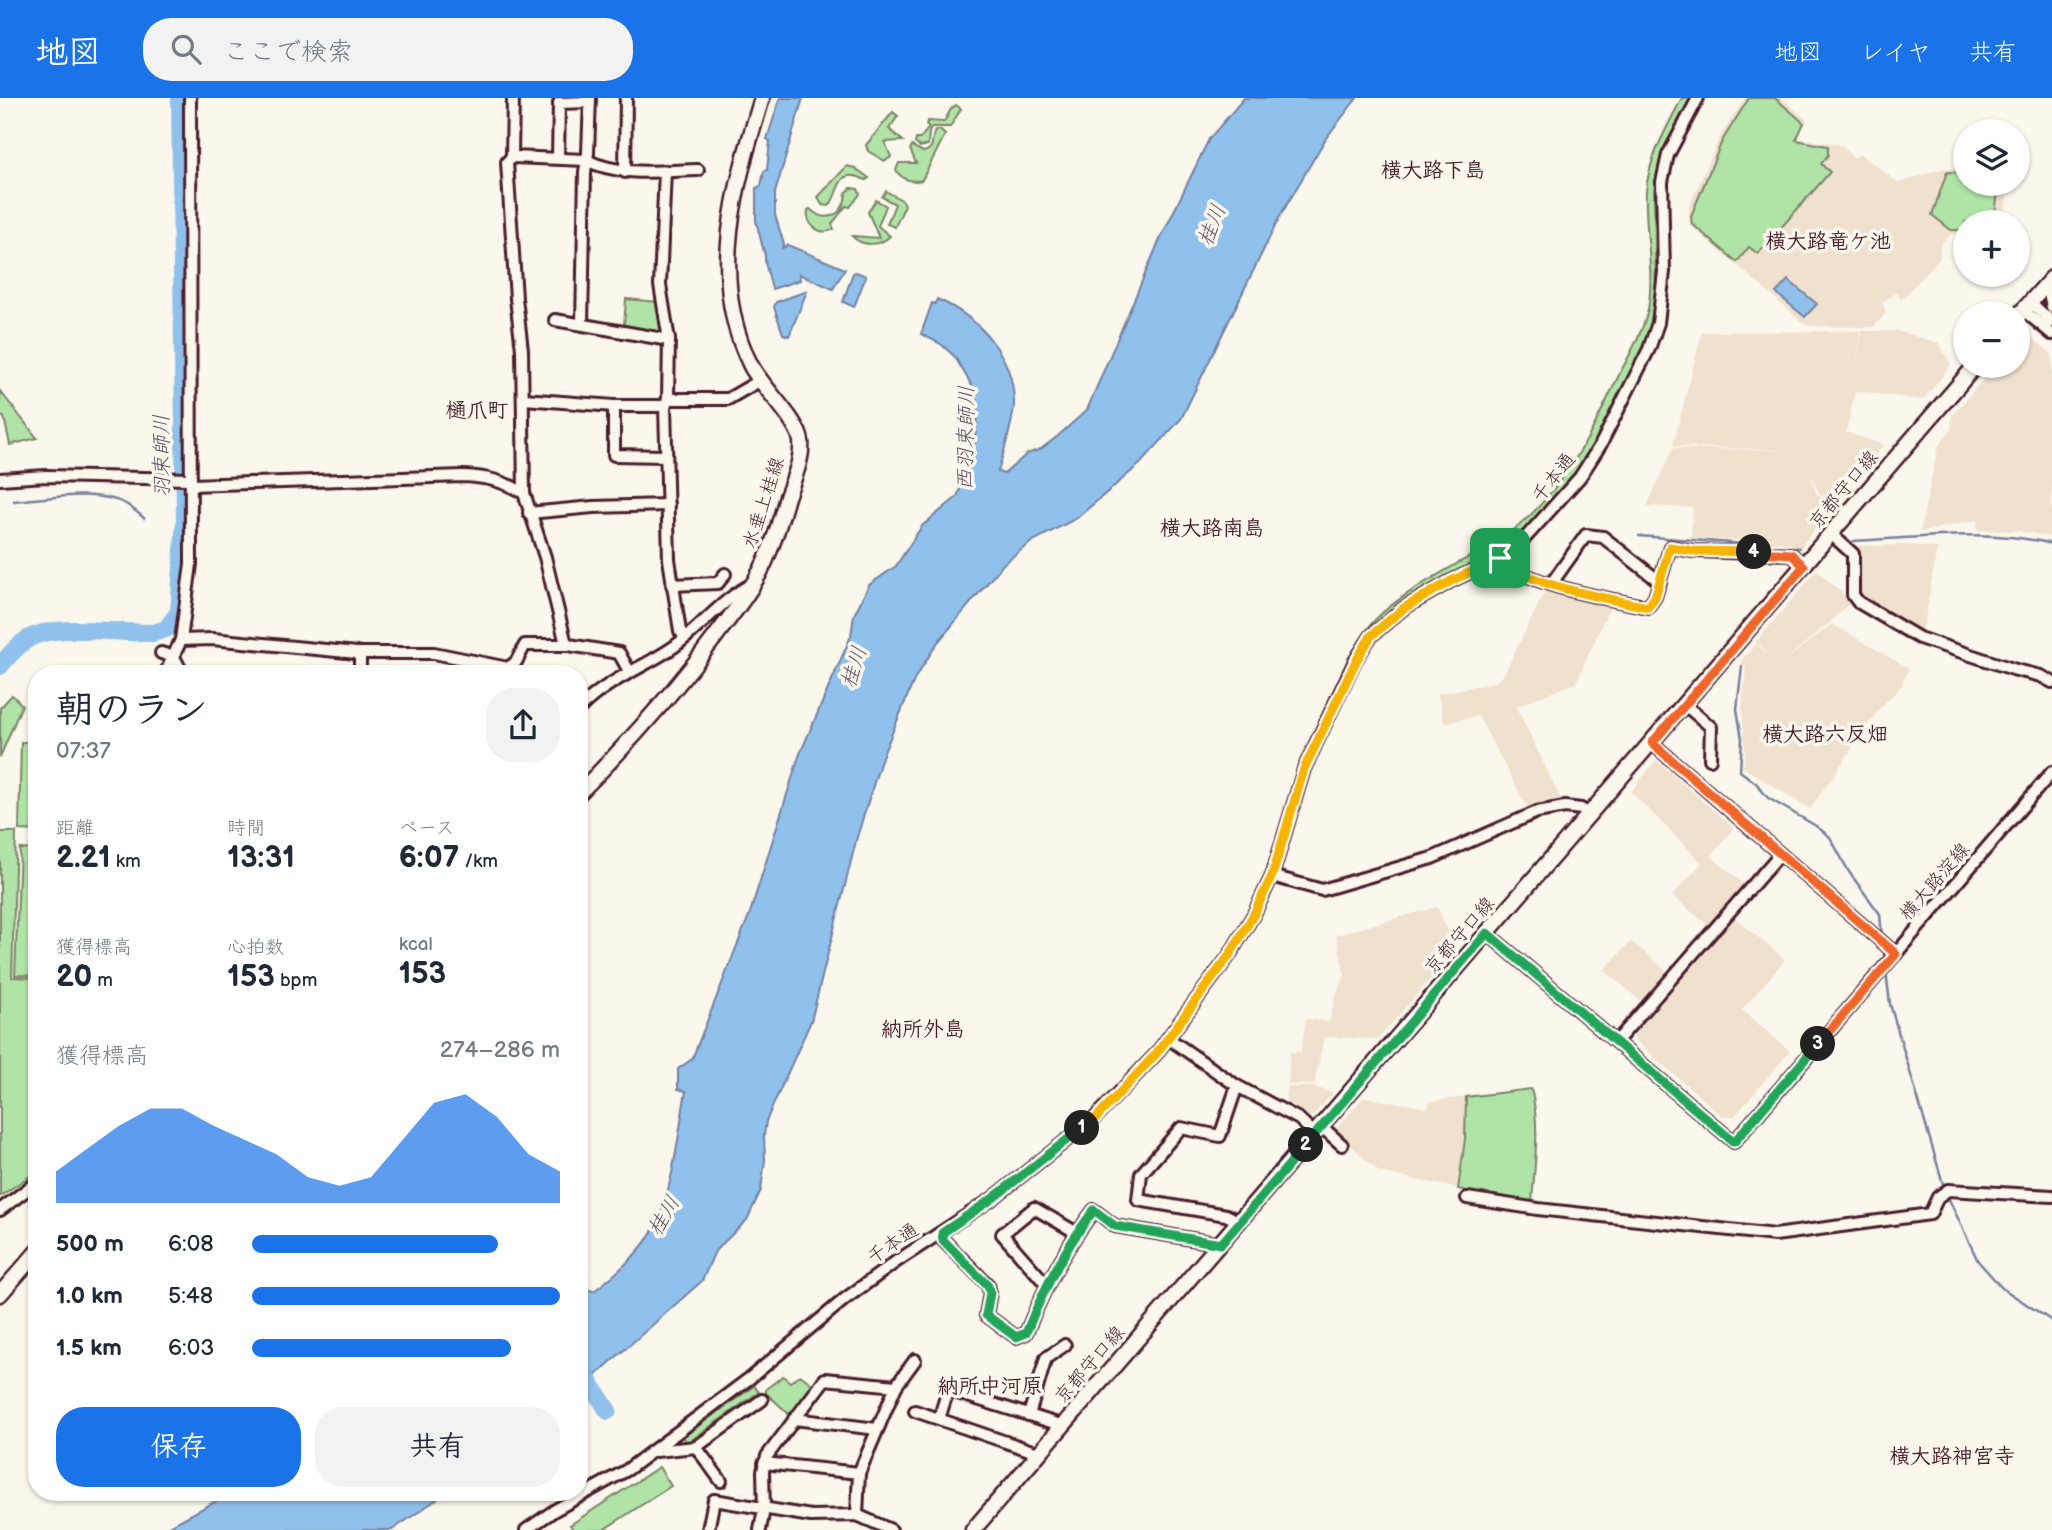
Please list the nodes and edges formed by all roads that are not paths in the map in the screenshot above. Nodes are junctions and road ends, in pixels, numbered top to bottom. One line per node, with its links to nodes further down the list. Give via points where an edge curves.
1 (190, 98): 30 (street)
2 (513, 98): 7 (street)
3 (626, 98): 12 (street)
4 (762, 98): 24 (main road, 水垂上桂線, via 734,203 727,281 743,350)
5 (1698, 98): 35 (street, 千本通, via 1668,155 1662,181 1663,296 1648,349 1580,477 1527,537)
6 (590, 100): 8 (street, via 559,103); 9 (street)
7 (512, 157): 8 (street); 25 (street, via 507,162)
8 (558, 158): 9 (street)
9 (586, 160): 12 (street); 20 (street)
10 (698, 170): 11 (street)
11 (665, 171): 12 (street); 22 (street, via 660,285)
12 (625, 172)
13 (2050, 280): 14 (main road); 15 (street)
14 (2030, 301)
15 (2052, 307)
16 (2030, 312): 19 (street)
17 (2030, 315): 21 (street)
18 (555, 320): 20 (street)
19 (2052, 322)
20 (582, 324): 22 (street)
21 (2052, 334)
22 (669, 340): 26 (street)
23 (1965, 378): 34 (main road, 京都守口線)
24 (759, 381): 26 (street, via 728,399); 39 (main road, 水垂上桂線, via 796,429 801,447 778,528)
25 (524, 399): 27 (street); 31 (street)
26 (666, 403): 27 (street); 28 (street)
27 (614, 406): 28 (street, via 614,456)
28 (665, 456): 32 (street)
29 (3, 479): 30 (street, via 46,476)
30 (191, 482): 31 (street, via 463,476 503,482); 43 (street, via 191,564)
31 (524, 493): 33 (street)
32 (668, 505): 33 (street); 41 (street)
33 (529, 513): 44 (street)
34 (1835, 538): 36 (main road, 京都守口線); 54 (street, via 1853,554 1857,602 1919,638)
35 (1500, 558): 40 (street, via 1509,568); 63 (street, 千本通, via 1404,608 1371,636 1304,769)
36 (1804, 566): 38 (street, via 1791,554 1670,547); 56 (main road, 京都守口線)
37 (725, 574): 41 (street, via 718,583)
38 (1660, 582): 40 (street, via 1648,607); 40 (street, via 1603,537 1586,535)
39 (752, 584): 42 (street); 60 (main road, 水垂上桂線, via 684,680)
40 (1550, 584)
41 (672, 585): 42 (street, via 680,631)
42 (686, 637): 53 (street)
43 (181, 640): 46 (street); 47 (street)
44 (569, 645): 52 (street, via 525,645); 53 (street, via 619,653)
45 (161, 653): 47 (street)
46 (360, 653): 50 (street); 51 (street, via 434,653)
47 (174, 657): 48 (street); 49 (street)
48 (170, 665)
49 (178, 665)
50 (360, 665)
51 (494, 665)
52 (512, 665)
53 (629, 671): 55 (street)
54 (2052, 682)
55 (588, 700)
56 (1685, 705): 57 (main road, 京都守口線); 58 (street, via 1711,727)
57 (1652, 743): 61 (main road, 京都守口線); 62 (street)
58 (1710, 759)
59 (2052, 772): 65 (street, 横大路淀線)
60 (588, 783)
61 (1590, 814): 63 (street, via 1565,807 1536,812 1433,858 1322,890); 64 (main road, 京都守口線)
62 (1780, 854): 65 (street); 67 (street)
63 (1272, 876): 66 (street, 千本通, via 1229,956)
64 (1487, 933): 67 (street); 69 (main road, 京都守口線)
65 (1896, 954): 67 (street, 横大路淀線, via 1734,1142)
66 (1168, 1038): 68 (street); 76 (street, 千本通, via 1096,1118)
67 (1616, 1042)
68 (1237, 1086): 69 (street); 75 (street, via 1220,1136 1181,1128 1141,1174 1138,1200 1226,1215)
69 (1318, 1130): 70 (street); 75 (main road, 京都守口線)
70 (1342, 1145)
71 (28, 1189): 74 (street)
72 (2052, 1196): 73 (street, via 1945,1191 1930,1214 1774,1235)
73 (1467, 1198)
74 (0, 1210)
75 (1240, 1222): 78 (main road, 京都守口線)
76 (942, 1233): 80 (street, via 943,1240 988,1286 986,1315 1016,1337 1026,1333); 93 (street, 千本通, via 845,1299)
77 (1077, 1233): 78 (street, via 1094,1210 1115,1226); 80 (street); 80 (street, via 1034,1208 1002,1234)
78 (1221, 1244): 90 (main road, 京都守口線)
79 (28, 1262): 81 (main road)
80 (1046, 1284)
81 (0, 1294)
82 (1065, 1345): 87 (street, via 1046,1358)
83 (915, 1360): 84 (street)
84 (896, 1386): 88 (street, via 825,1380); 91 (street)
85 (762, 1399): 92 (street)
86 (915, 1411): 89 (street)
87 (1029, 1415): 89 (street, via 948,1390); 90 (street)
88 (794, 1419): 91 (street); 95 (street)
89 (939, 1419): 94 (street)
90 (1064, 1426): 94 (main road, 京都守口線)
91 (877, 1429): 96 (street)
92 (696, 1447): 93 (street); 97 (street)
93 (653, 1451): 98 (street, 千本通)
94 (1038, 1454): 107 (main road, 京都守口線)
95 (764, 1463): 96 (street); 100 (street)
96 (859, 1473): 101 (street)
97 (721, 1481)
98 (588, 1492)
99 (571, 1501): 102 (street, 千本通)
100 (764, 1509): 101 (street); 103 (street, via 714,1500); 104 (street)
101 (860, 1517): 105 (street); 106 (street)
102 (526, 1530)
103 (708, 1530)
104 (760, 1530)
105 (863, 1530)
106 (891, 1530)
107 (973, 1530)

